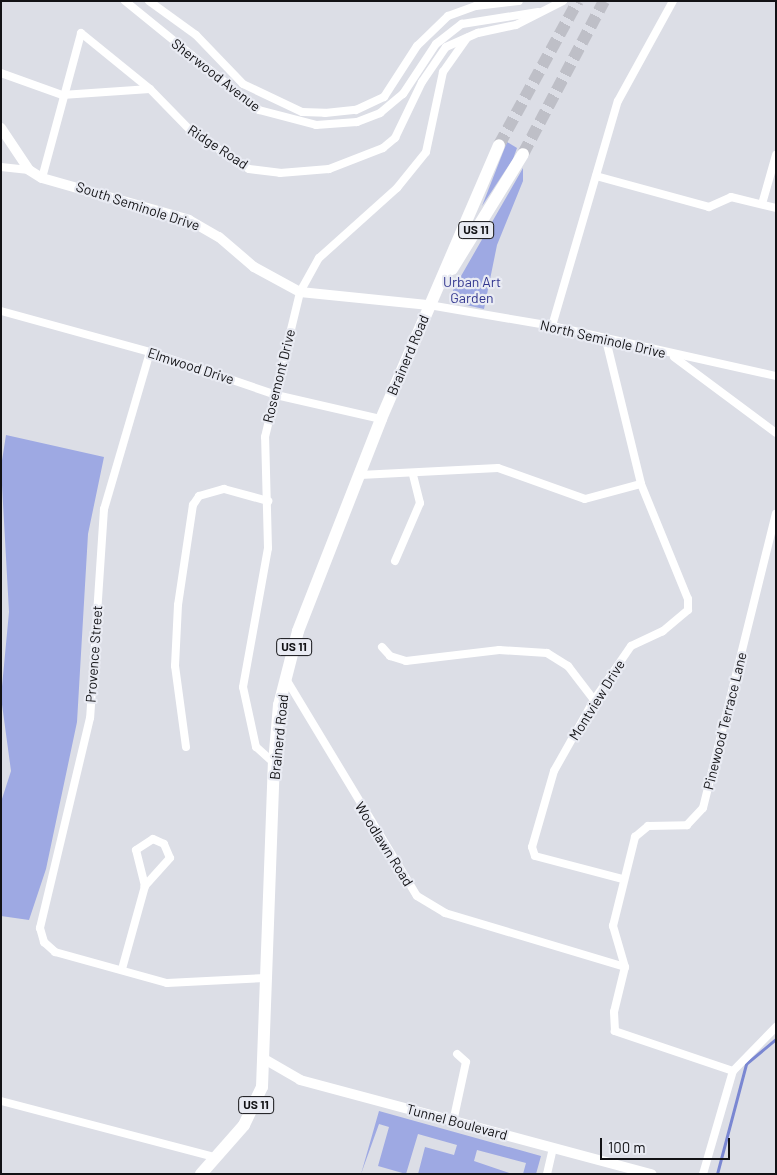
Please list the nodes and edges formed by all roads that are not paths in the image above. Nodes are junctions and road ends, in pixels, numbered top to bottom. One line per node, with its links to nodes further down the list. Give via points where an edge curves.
1 (125, 1): 6 (street, Sherwood Avenue, via 259,110 316,125 357,122 380,114 402,94 436,44 462,24)
2 (149, 1): 3 (street, Sherwood Avenue, via 196,35 243,84 302,112 324,113 356,110 384,97 417,46 448,16 476,6)
3 (519, 1)
4 (563, 1): 6 (street, Ridge Road)
5 (673, 1): 17 (street, via 618,100)
6 (544, 11): 7 (street, Ridge Road, via 516,25)
7 (467, 38): 9 (street, Ridge Road, via 446,47 422,82 394,138 383,148 330,169 280,173 250,169 192,132); 21 (street, Rosemont Drive, via 443,72 426,152 397,188 318,258)
8 (1, 73): 10 (street)
9 (150, 89): 10 (street); 10 (street, Ridge Road, via 81,33)
10 (62, 95): 18 (street)
11 (1, 128): 16 (street, South Seminole Drive)
12 (499, 145): 22 (main road, Brainerd Road / US 11)
13 (523, 154): 22 (main road, Brainerd Road / US 11)
14 (776, 155): 19 (street)
15 (1, 167): 16 (street)
16 (29, 170): 18 (street, South Seminole Drive)
17 (596, 176): 19 (street, via 709,207 731,197); 24 (street)
18 (42, 178): 21 (street, South Seminole Drive, via 190,220 219,237 254,267)
19 (762, 204): 20 (street)
20 (776, 208)
21 (300, 292): 22 (street, South Seminole Drive); 29 (street, Rosemont Drive)
22 (429, 305): 24 (street, North Seminole Drive); 30 (main road, Brainerd Road / US 11)
23 (1, 311): 26 (street, Elmwood Drive)
24 (552, 326): 25 (street, North Seminole Drive)
25 (606, 340): 27 (street, North Seminole Drive); 34 (street, Montview Drive)
26 (150, 352): 29 (street, Elmwood Drive); 46 (street, Provence Street, via 104,509 90,718 40,928 44,942 55,952)
27 (672, 356): 28 (street, North Seminole Drive); 31 (street)
28 (776, 376)
29 (276, 394): 30 (street, Elmwood Drive); 35 (street, Rosemont Drive, via 264,442)
30 (381, 419): 33 (main road, Brainerd Road / US 11)
31 (776, 433)
32 (413, 474): 33 (street); 34 (street, via 498,468 585,499); 37 (street, via 420,503)
33 (360, 475): 39 (main road, Brainerd Road / US 11, via 298,631)
34 (642, 484): 40 (street, Montview Drive, via 688,599 688,610 663,631 631,646)
35 (268, 501): 41 (street, via 224,489 199,496 193,505 178,605 176,666); 42 (street, Rosemont Drive, via 268,548 242,687 256,747)
36 (776, 514): 43 (street, Pinewood Terrace Lane, via 703,808 687,825 648,826 635,837)
37 (395, 561)
38 (382, 647): 40 (street, via 390,656 406,661 499,650 547,653 568,666)
39 (286, 678): 42 (main road, Brainerd Road / US 11); 45 (street, Woodlawn Road, via 418,896 445,913)
40 (594, 700): 43 (street, Montview Drive, via 554,771 532,847 536,856)
41 (186, 747)
42 (274, 763): 47 (main road, Brainerd Road / US 11)
43 (622, 879): 45 (street, via 613,926)
44 (145, 886): 44 (street, via 170,858 164,844 153,839 136,850); 46 (street)
45 (625, 967): 51 (street, via 614,1012 615,1032)
46 (122, 969): 47 (street, via 167,983)
47 (266, 978): 50 (main road, Brainerd Road / US 11)
48 (776, 1027): 51 (street)
49 (456, 1054): 53 (street, via 466,1062)
50 (266, 1060): 53 (street, Tunnel Boulevard, via 300,1080); 55 (main road, Brainerd Road / US 11, via 257,1102 244,1125)
51 (733, 1071): 59 (street)
52 (1, 1100): 55 (street)
53 (454, 1122): 54 (street, Tunnel Boulevard)
54 (553, 1148): 57 (street); 58 (street, Tunnel Boulevard)
55 (215, 1157): 56 (main road, Brainerd Road / US 11)
56 (201, 1174)
57 (547, 1174)
58 (652, 1174)
59 (703, 1174)

